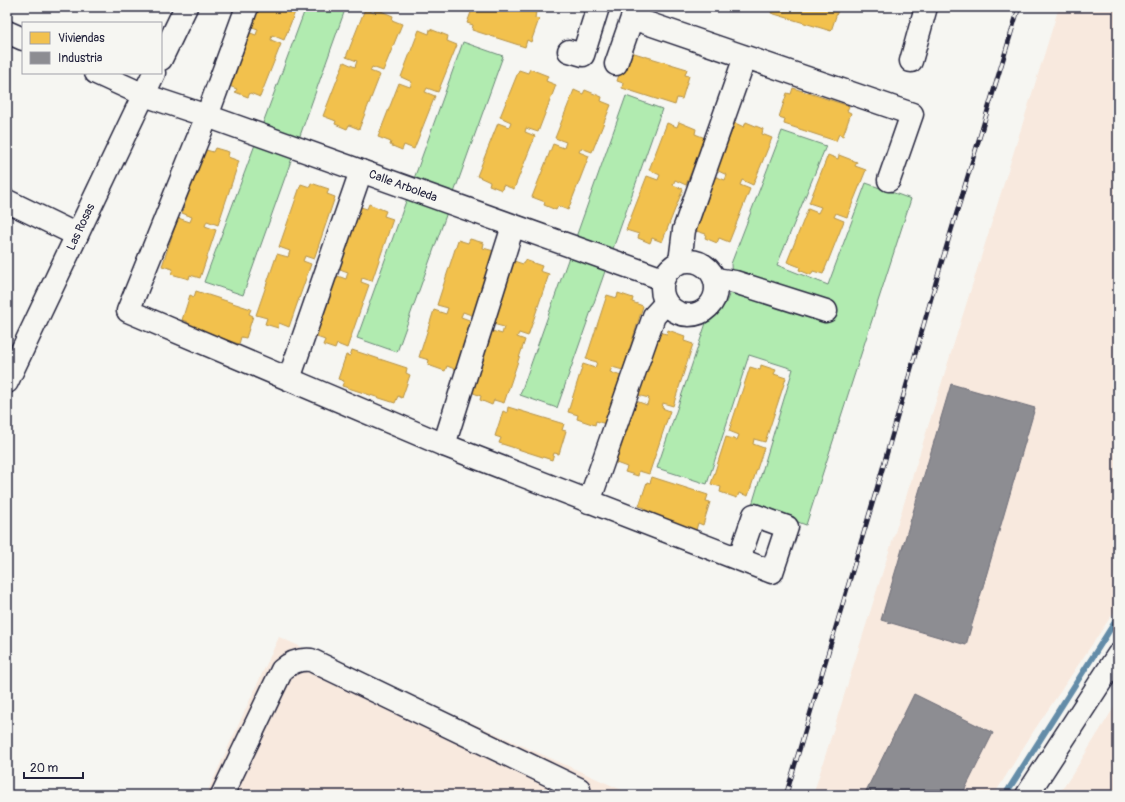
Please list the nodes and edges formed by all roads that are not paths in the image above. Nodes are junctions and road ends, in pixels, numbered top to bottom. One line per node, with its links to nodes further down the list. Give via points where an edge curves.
1 (186, 7): 8 (street)
2 (247, 7): 15 (street)
3 (596, 7): 7 (street, via 598,8 582,55)
4 (926, 7): 10 (street)
5 (7, 32): 6 (street)
6 (22, 39)
7 (569, 51)
8 (162, 57)
9 (745, 57): 11 (street, via 632,18); 17 (street, via 912,114); 21 (street, via 684,230)
10 (911, 61)
11 (616, 64)
12 (98, 74): 14 (street, Calle Arboleda)
13 (154, 74): 14 (street, Las Rosas)
14 (144, 95): 15 (street, Calle Arboleda); 20 (street, Las Rosas)
15 (207, 116): 16 (street, Calle Arboleda); 27 (street, via 128,311)
16 (361, 171): 19 (street, Calle Arboleda); 27 (street)
17 (889, 180)
18 (7, 201): 20 (street)
19 (514, 226): 22 (street, Calle Arboleda); 28 (street)
20 (77, 236): 26 (street, Las Rosas)
21 (680, 262): 22 (street, via 672,266); 23 (street, via 699,262)
22 (663, 279): 24 (street, via 661,289)
23 (715, 279): 24 (street, via 714,300 710,307 702,312 692,315 681,314); 25 (street, via 735,282)
24 (666, 303): 29 (street, via 654,316)
25 (826, 311)
26 (9, 374)
27 (289, 379): 28 (street)
28 (444, 445): 29 (street)
29 (589, 502): 30 (street)
30 (739, 559)
31 (1118, 655): 34 (street)
32 (579, 788): 33 (street, via 311,660 302,660 282,670)
33 (222, 795)
34 (1027, 795)

